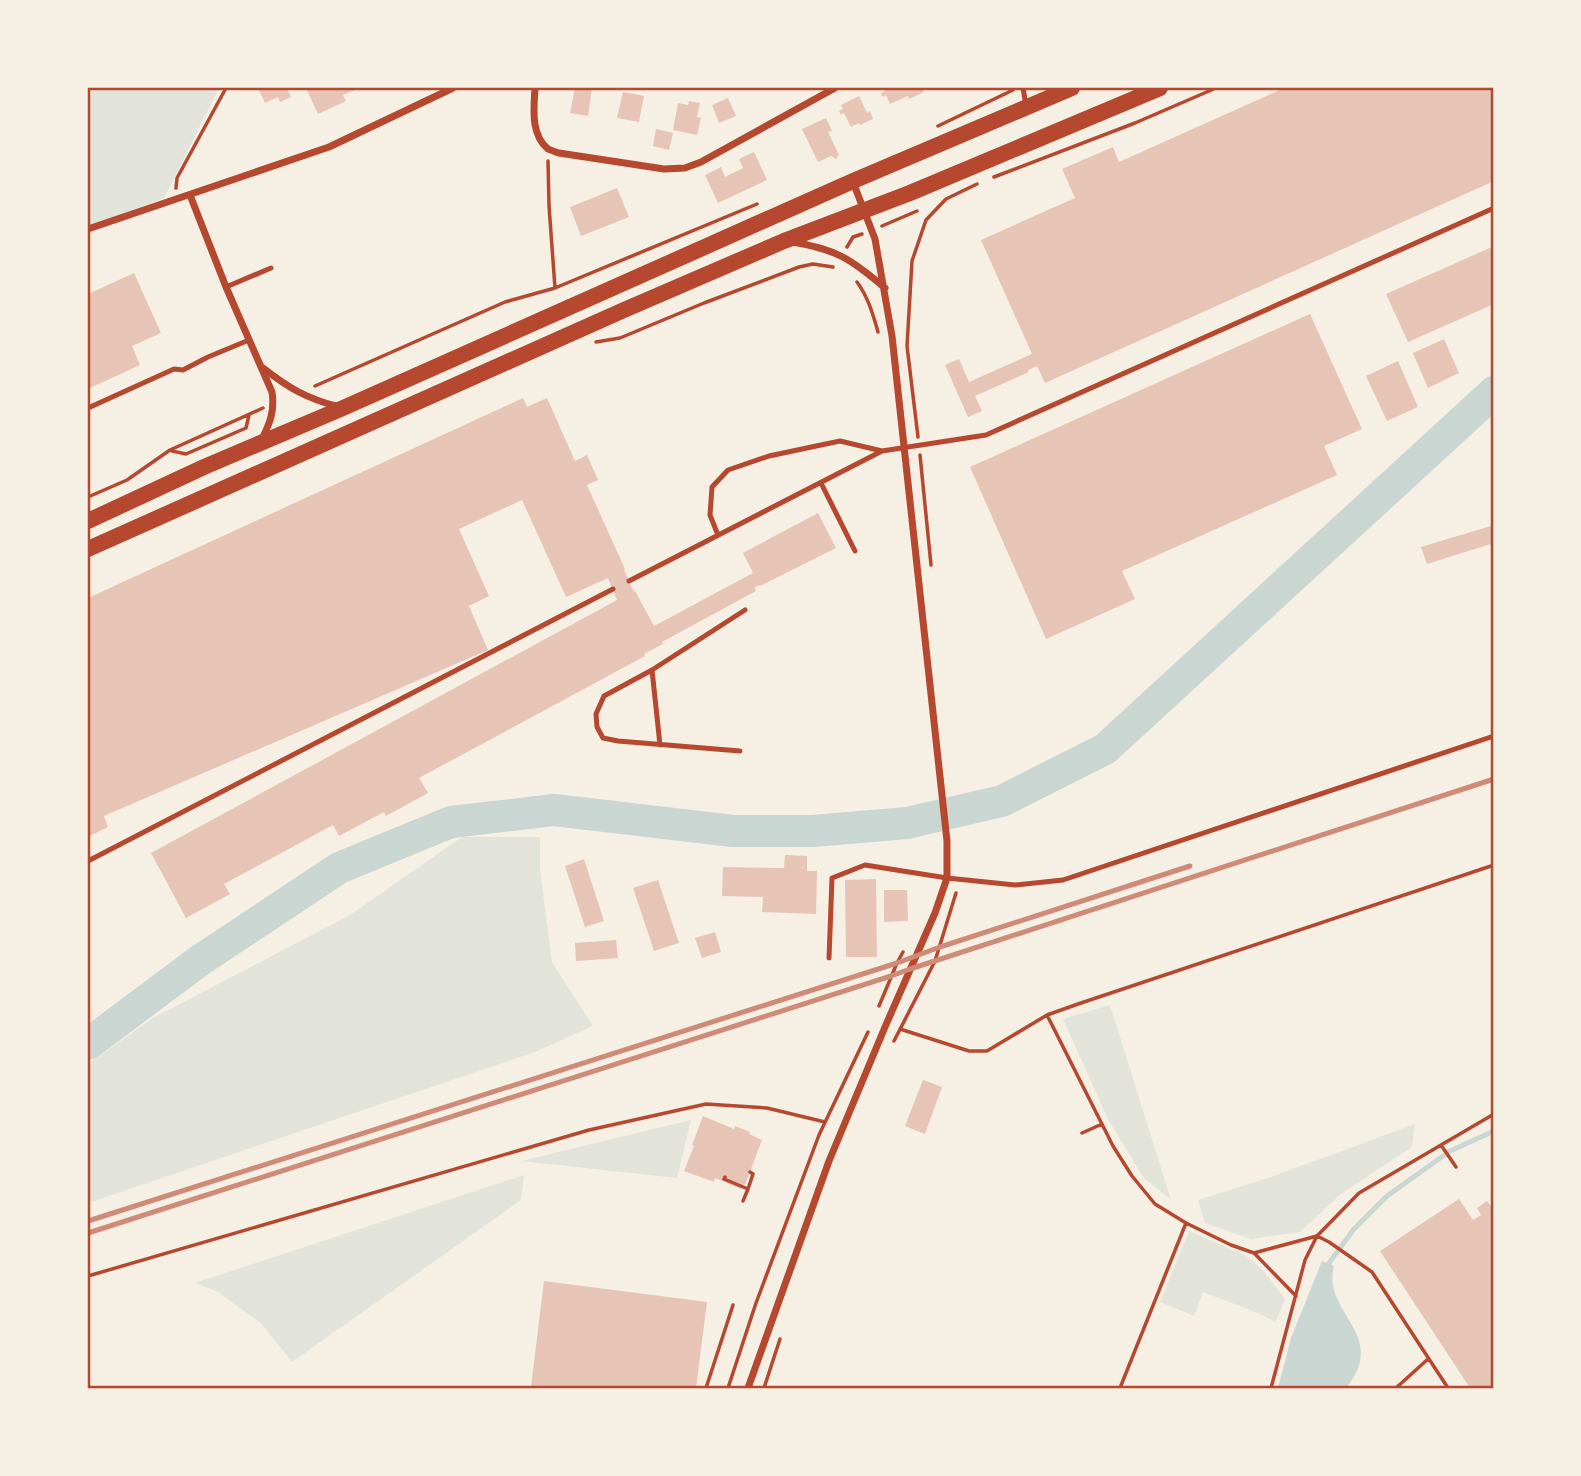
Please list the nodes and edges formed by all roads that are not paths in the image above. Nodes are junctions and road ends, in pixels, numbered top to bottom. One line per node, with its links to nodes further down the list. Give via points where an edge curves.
1 (453, 88): 9 (street, via 329,147)
2 (535, 88): 3 (street, via 534,124 548,149 664,169 701,162)
3 (835, 88)
4 (1020, 88): 7 (lane)
5 (1072, 88): 7 (main road)
6 (1160, 88): 11 (main road)
7 (1027, 107): 8 (main road)
8 (853, 181): 11 (street); 20 (main road)
9 (190, 195): 12 (street); 15 (street)
10 (1493, 208): 22 (lane, via 986,435)
11 (864, 210): 13 (main road); 16 (street)
12 (88, 229)
13 (784, 241): 16 (street, via 831,250); 27 (main road)
14 (271, 268): 15 (lane)
15 (226, 288): 17 (street)
16 (885, 288): 22 (street)
17 (249, 340): 18 (street); 19 (lane)
18 (263, 368): 20 (street, via 299,393); 21 (street, via 274,404)
19 (88, 408)
20 (343, 408): 21 (main road)
21 (260, 444): 25 (main road)
22 (904, 447): 23 (lane); 37 (street, via 947,841)
23 (881, 451): 24 (lane); 26 (lane, via 840,441 728,470 712,487 710,514)
24 (821, 483): 26 (lane); 28 (lane)
25 (88, 521)
26 (718, 535): 29 (lane)
27 (88, 550)
28 (855, 551)
29 (629, 581)
30 (613, 589): 36 (lane)
31 (745, 610): 32 (lane)
32 (653, 670): 34 (lane); 34 (lane, via 604,696 596,714 597,727 603,738)
33 (1493, 736): 37 (lane, via 1063,880 1015,885)
34 (660, 745): 35 (lane)
35 (740, 751)
36 (88, 861)
37 (947, 878): 38 (lane, via 865,865 832,878); 39 (street, via 829,1161)
38 (829, 958)
39 (748, 1388)

